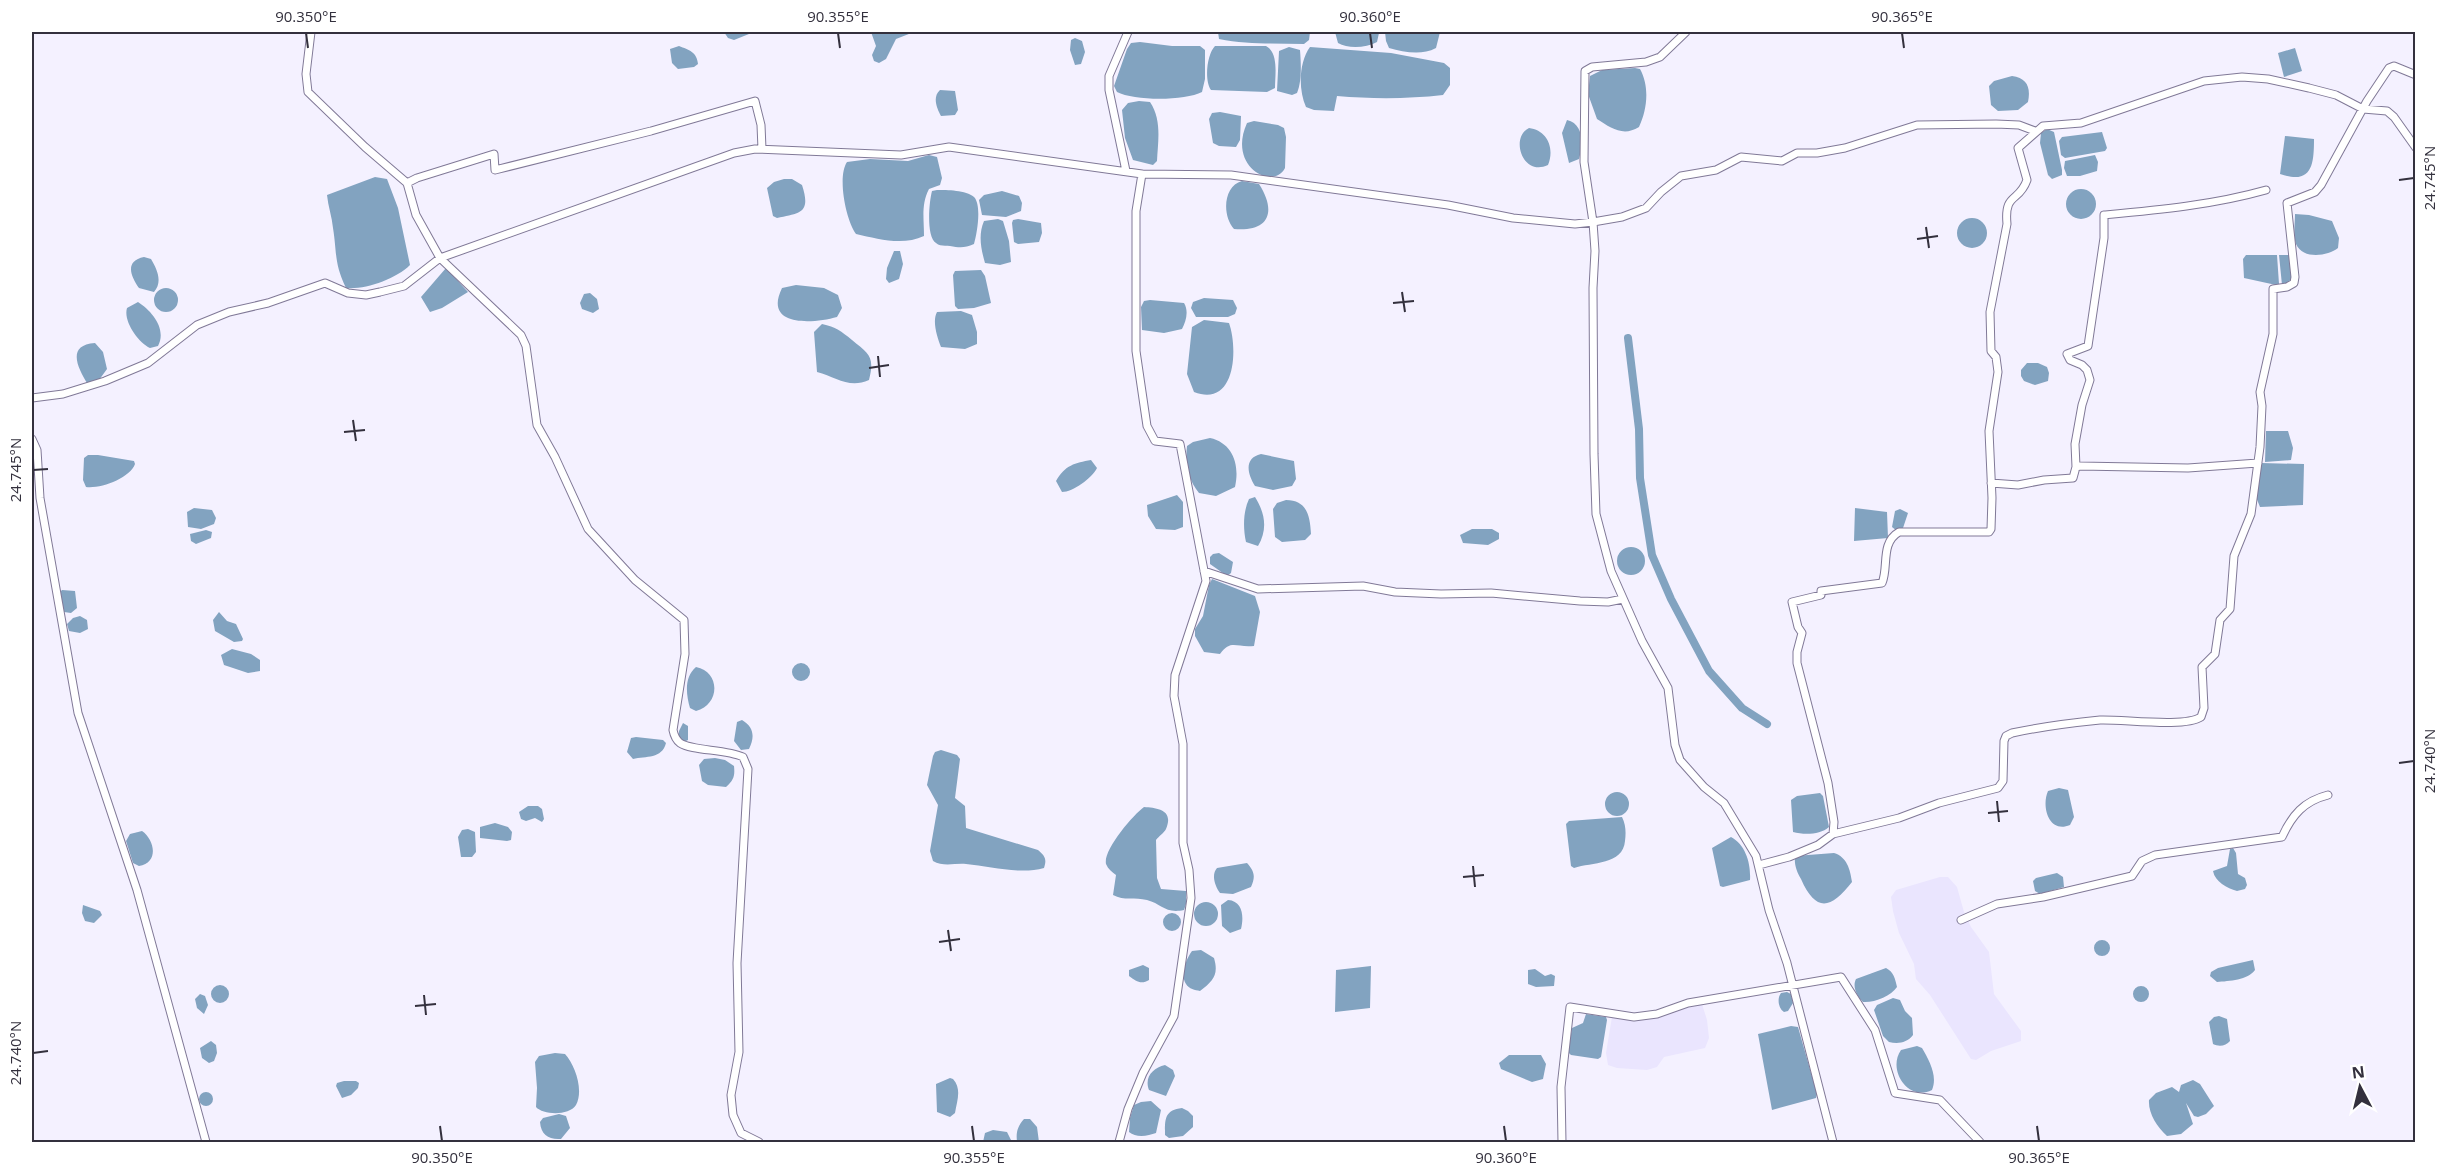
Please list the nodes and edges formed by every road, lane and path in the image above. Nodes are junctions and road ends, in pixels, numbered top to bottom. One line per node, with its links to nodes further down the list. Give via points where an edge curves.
1 (311, 32): 11 (street, via 308,92)
2 (1128, 32): 9 (street, via 1110,76 1109,90)
3 (1686, 32): 13 (street, via 1660,57 1585,71 1584,162)
4 (2415, 75): 5 (street, via 2391,67)
5 (2363, 109): 6 (street, via 2336,95 2309,88 2268,79 2228,77 2204,81 2081,123 2051,124); 7 (street, via 2392,114); 17 (street, via 2321,185 2315,192 2287,203 2295,277 2287,287 2273,289 2273,334 2260,392)
6 (2035, 131): 13 (street, via 2019,125 1917,125 1845,148 1797,153 1782,161 1741,157 1716,170 1681,176 1646,208); 19 (street, via 2018,148 2027,180 2021,192 2009,200 2006,210 2007,224 1990,312 1991,351 1998,372 1989,431)
7 (2415, 148)
8 (762, 149): 9 (street, via 901,155 949,147); 11 (street, via 755,101 495,170 494,154); 14 (street, via 734,153)
9 (1126, 171): 10 (street)
10 (1142, 174): 13 (street, via 1231,175 1448,205 1513,218); 20 (street, via 1136,211 1136,351 1147,426 1155,441 1180,444)
11 (407, 183): 14 (street, via 416,215)
12 (2266, 190): 18 (street, via 2216,201 2104,215 2088,346 2067,354 2087,370 2090,380 2075,444)
13 (1593, 222): 21 (street, via 1596,514)
14 (440, 258): 15 (street, via 404,286 366,295 348,293 325,283 229,312 197,325 148,363 81,389); 28 (street, via 520,335 526,346 537,425 588,530 635,580 684,620 685,654 675,737 681,744 743,757 748,769 737,963 739,1052 731,1095 733,1115 741,1133)
15 (32, 398)
16 (32, 439): 27 (street, via 37,450 42,509 78,713 137,890)
17 (2258, 463): 18 (street, via 2188,468); 23 (street, via 2251,514 2232,565 2230,609 2219,625 2216,654 2202,668 2201,717 2191,722 2099,720 2012,733 2004,741 2003,781 1998,788)
18 (2076, 467): 19 (street, via 2073,478 2018,485)
19 (1991, 483): 23 (street, via 1989,532 1899,532 1886,548 1882,584 1821,591 1821,595 1792,602 1802,633 1797,663 1828,783)
20 (1204, 571): 21 (street, via 1258,589 1363,586 1406,593 1491,593 1608,602); 29 (street, via 1206,581 1175,675 1174,696 1183,744 1183,843 1191,898 1174,1016 1143,1072)
21 (1623, 599): 24 (street, via 1668,688 1680,760 1724,803)
22 (2328, 795): 25 (street, via 2313,799 2294,814 2282,837 2155,855 2142,861 2132,876 1997,904)
23 (1833, 834): 24 (street, via 1790,857)
24 (1759, 865): 26 (street)
25 (1961, 920)
26 (1792, 987): 30 (street, via 1688,1003 1634,1017 1570,1007 1561,1087); 31 (street); 32 (street, via 1840,977 1875,1030 1895,1093 1940,1100)
27 (206, 1143)
28 (759, 1143)
29 (1119, 1143)
30 (1562, 1143)
31 (1833, 1143)
32 (1980, 1143)

